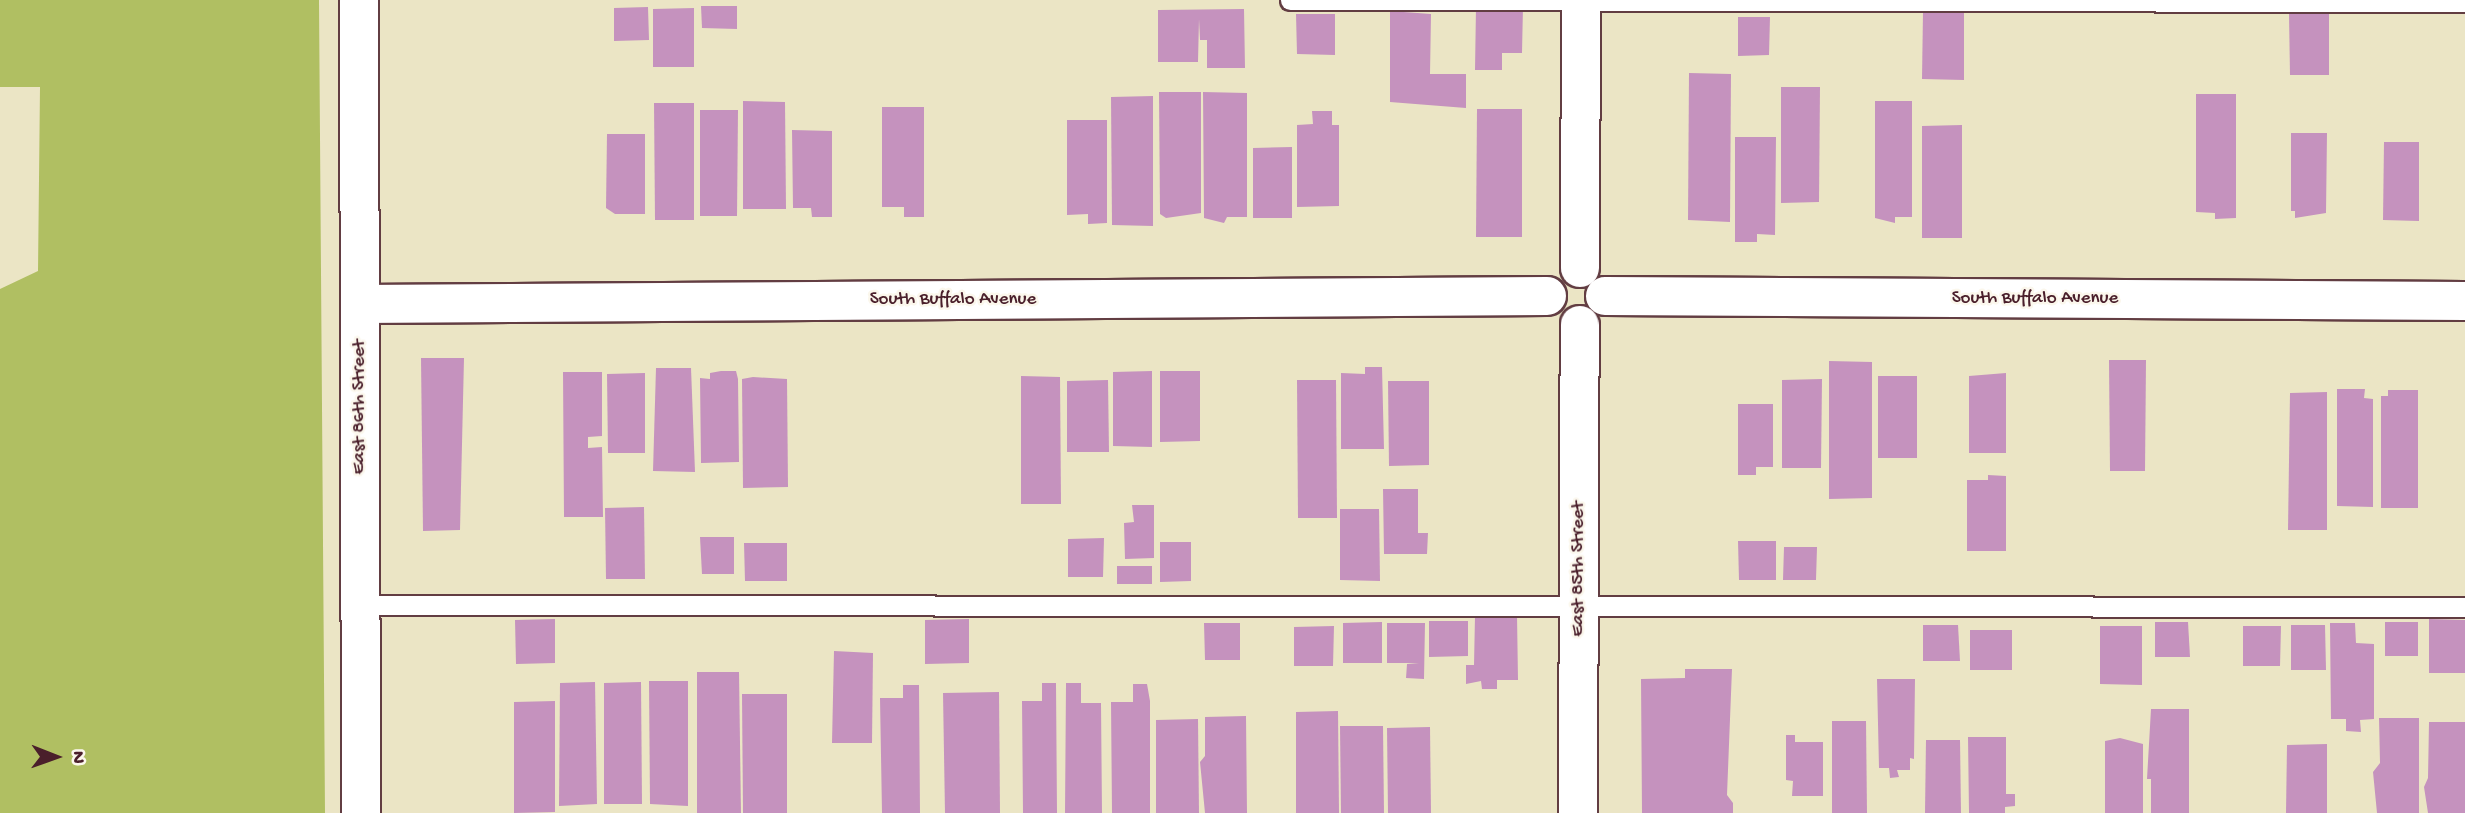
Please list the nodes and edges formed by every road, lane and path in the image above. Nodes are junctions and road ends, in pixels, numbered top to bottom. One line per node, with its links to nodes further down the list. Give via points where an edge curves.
1 (359, 0): 8 (street, East 86th Street)
2 (1290, 0): 3 (lane)
3 (1581, 0): 4 (lane); 5 (street)
4 (2465, 2)
5 (1593, 282): 6 (street, via 1553,278); 7 (street, South Buffalo Avenue); 9 (street, via 1595,318)
6 (1547, 296): 8 (street, South Buffalo Avenue); 9 (street, via 1557,318)
7 (2465, 301)
8 (360, 304): 10 (street, East 86th Street)
9 (1580, 325): 11 (street, East 85th Street)
10 (360, 606): 11 (lane); 13 (street, East 86th Street)
11 (1579, 606): 12 (lane); 14 (street, East 85th Street)
12 (2465, 607)
13 (361, 813)
14 (1578, 813)

